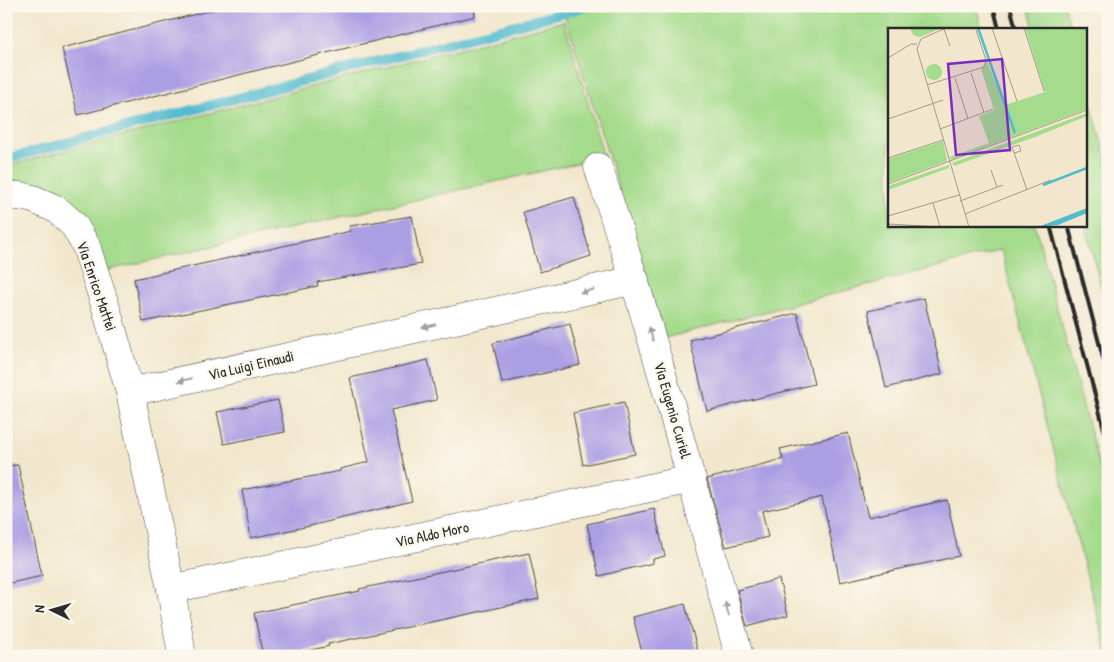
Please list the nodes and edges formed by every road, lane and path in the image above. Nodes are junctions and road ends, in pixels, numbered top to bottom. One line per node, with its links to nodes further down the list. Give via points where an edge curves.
1 (598, 167): 3 (street, Via Eugenio Curiel)
2 (6, 196): 4 (street, Via Enrico Mattei, via 22,196 50,206 65,216 80,235 106,308)
3 (635, 280): 4 (street, Via Luigi Einaudi, one-way to 4); 5 (street, Via Eugenio Curiel, one-way to 3)
4 (130, 392): 6 (street)
5 (692, 479): 6 (street, Via Aldo Moro); 8 (street, Via Eugenio Curiel, one-way to 5)
6 (171, 589): 7 (street)
7 (182, 656)
8 (739, 656)

